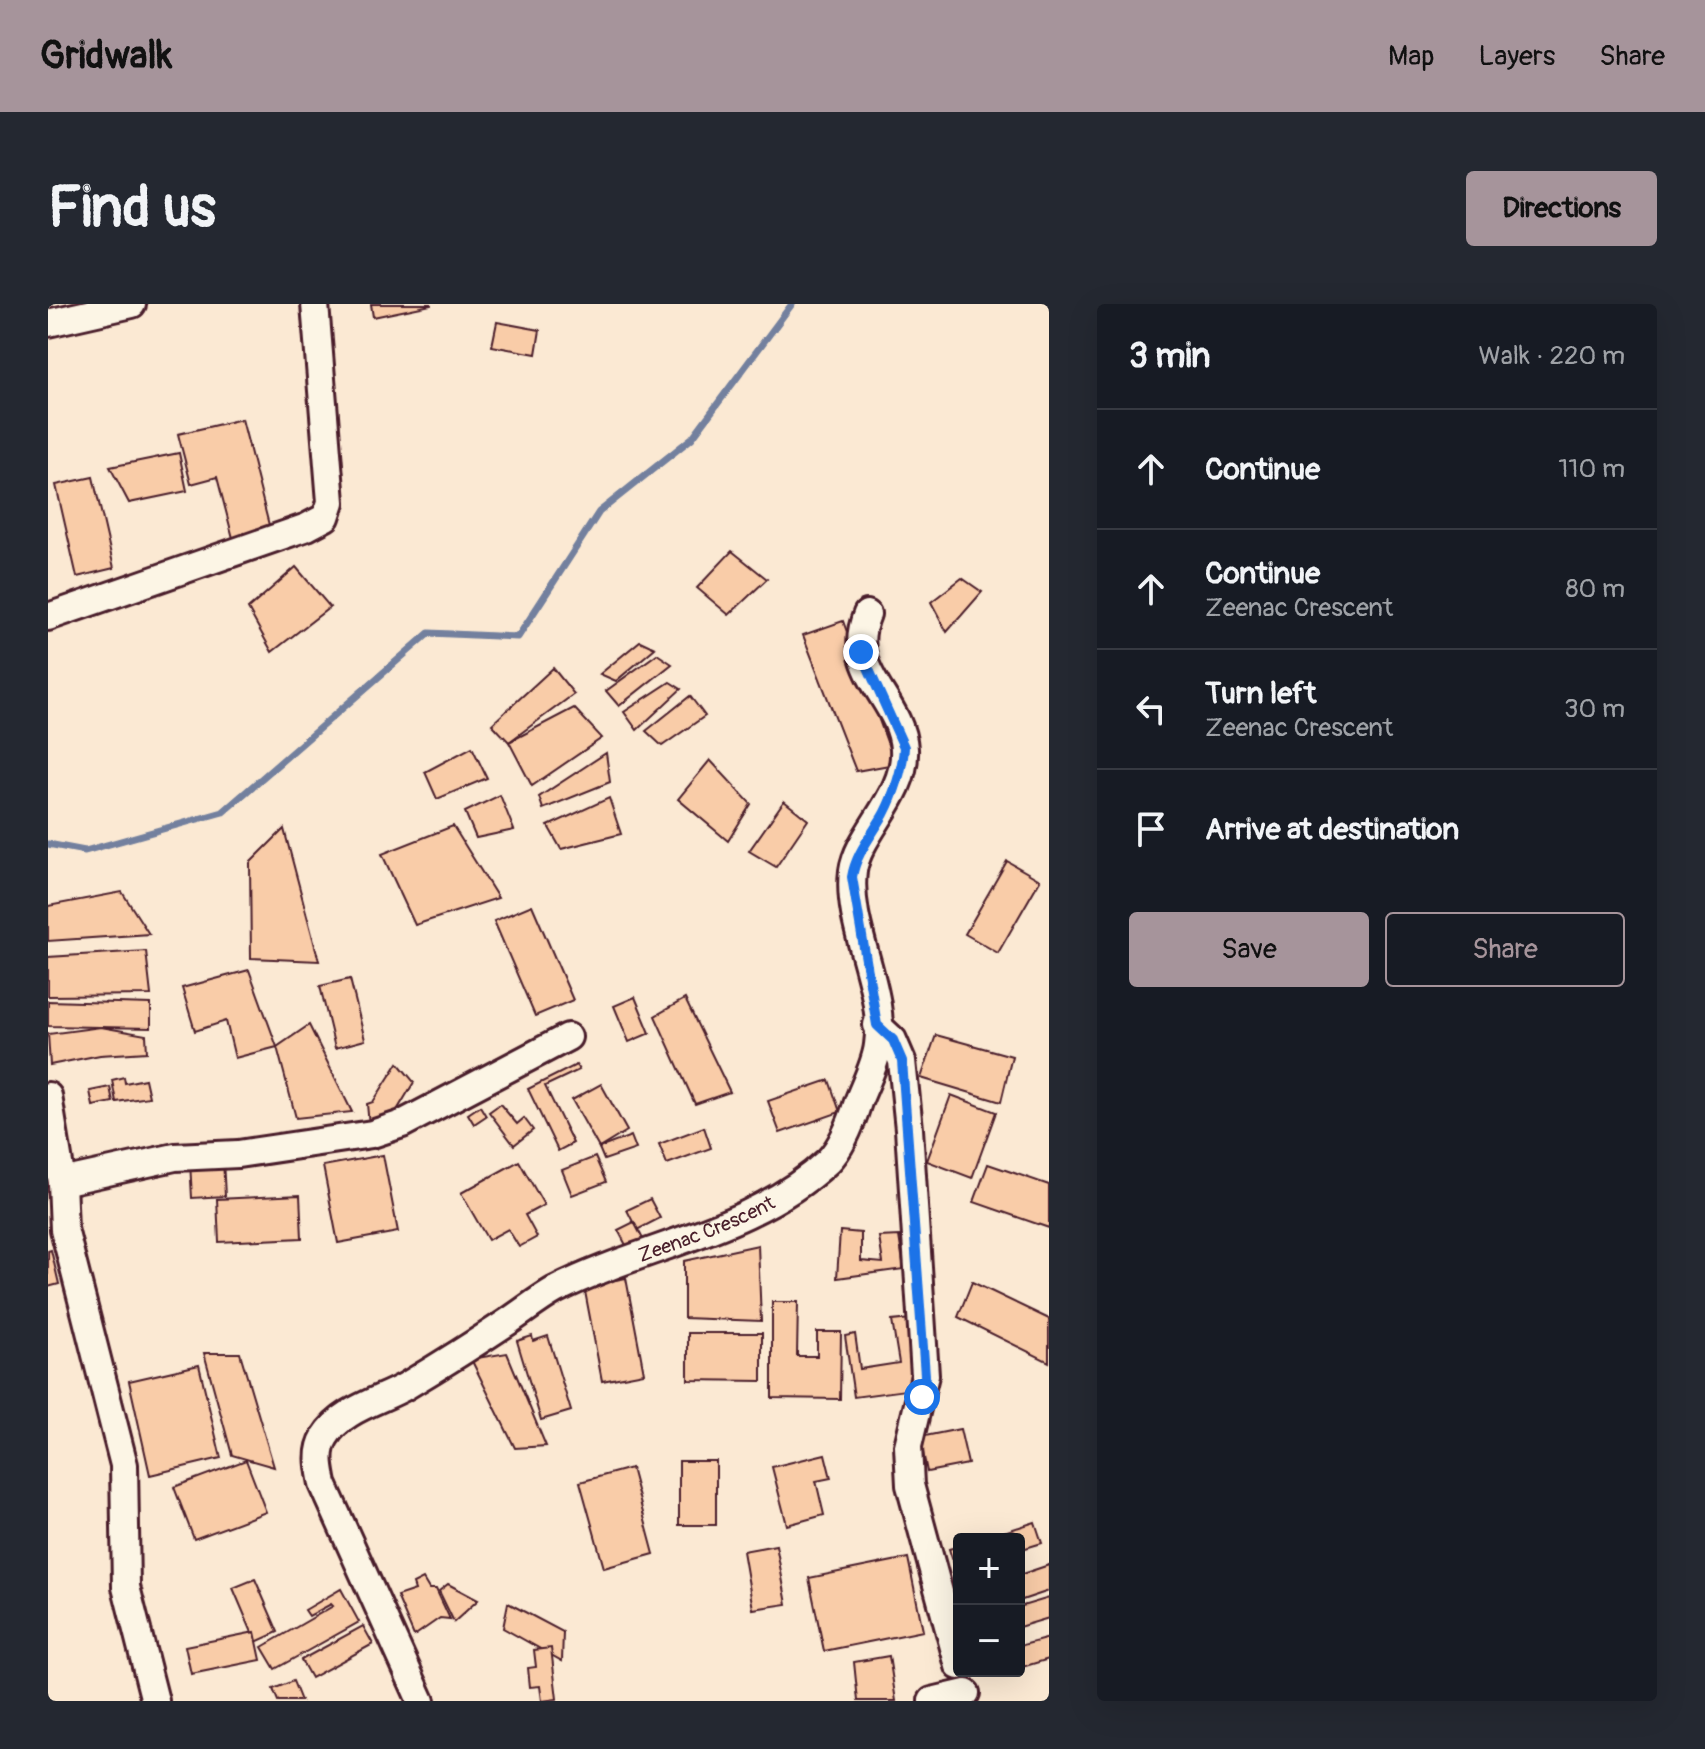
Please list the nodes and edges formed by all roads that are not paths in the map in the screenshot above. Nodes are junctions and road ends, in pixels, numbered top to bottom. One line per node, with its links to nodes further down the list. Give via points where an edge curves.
1 (132, 304): 3 (street)
2 (315, 304): 5 (street, via 331,502 326,517)
3 (48, 323)
4 (867, 614): 6 (street, Zeenac Crescent, via 860,631 861,652 904,747 885,812 852,877)
5 (48, 617)
6 (877, 1025): 10 (street, via 893,1040 902,1061 909,1129 925,1375 908,1446 910,1485); 12 (street, Zeenac Crescent, via 878,1045 852,1119 831,1158 799,1185 748,1214 553,1291 404,1387 349,1414 326,1436 319,1461 323,1484)
7 (568, 1037): 9 (street, via 402,1124 372,1134 238,1154 175,1157)
8 (48, 1096): 9 (street)
9 (62, 1182): 11 (street, via 64,1229 124,1465 126,1587)
10 (963, 1683): 13 (street)
11 (155, 1701)
12 (421, 1701)
13 (932, 1701)

